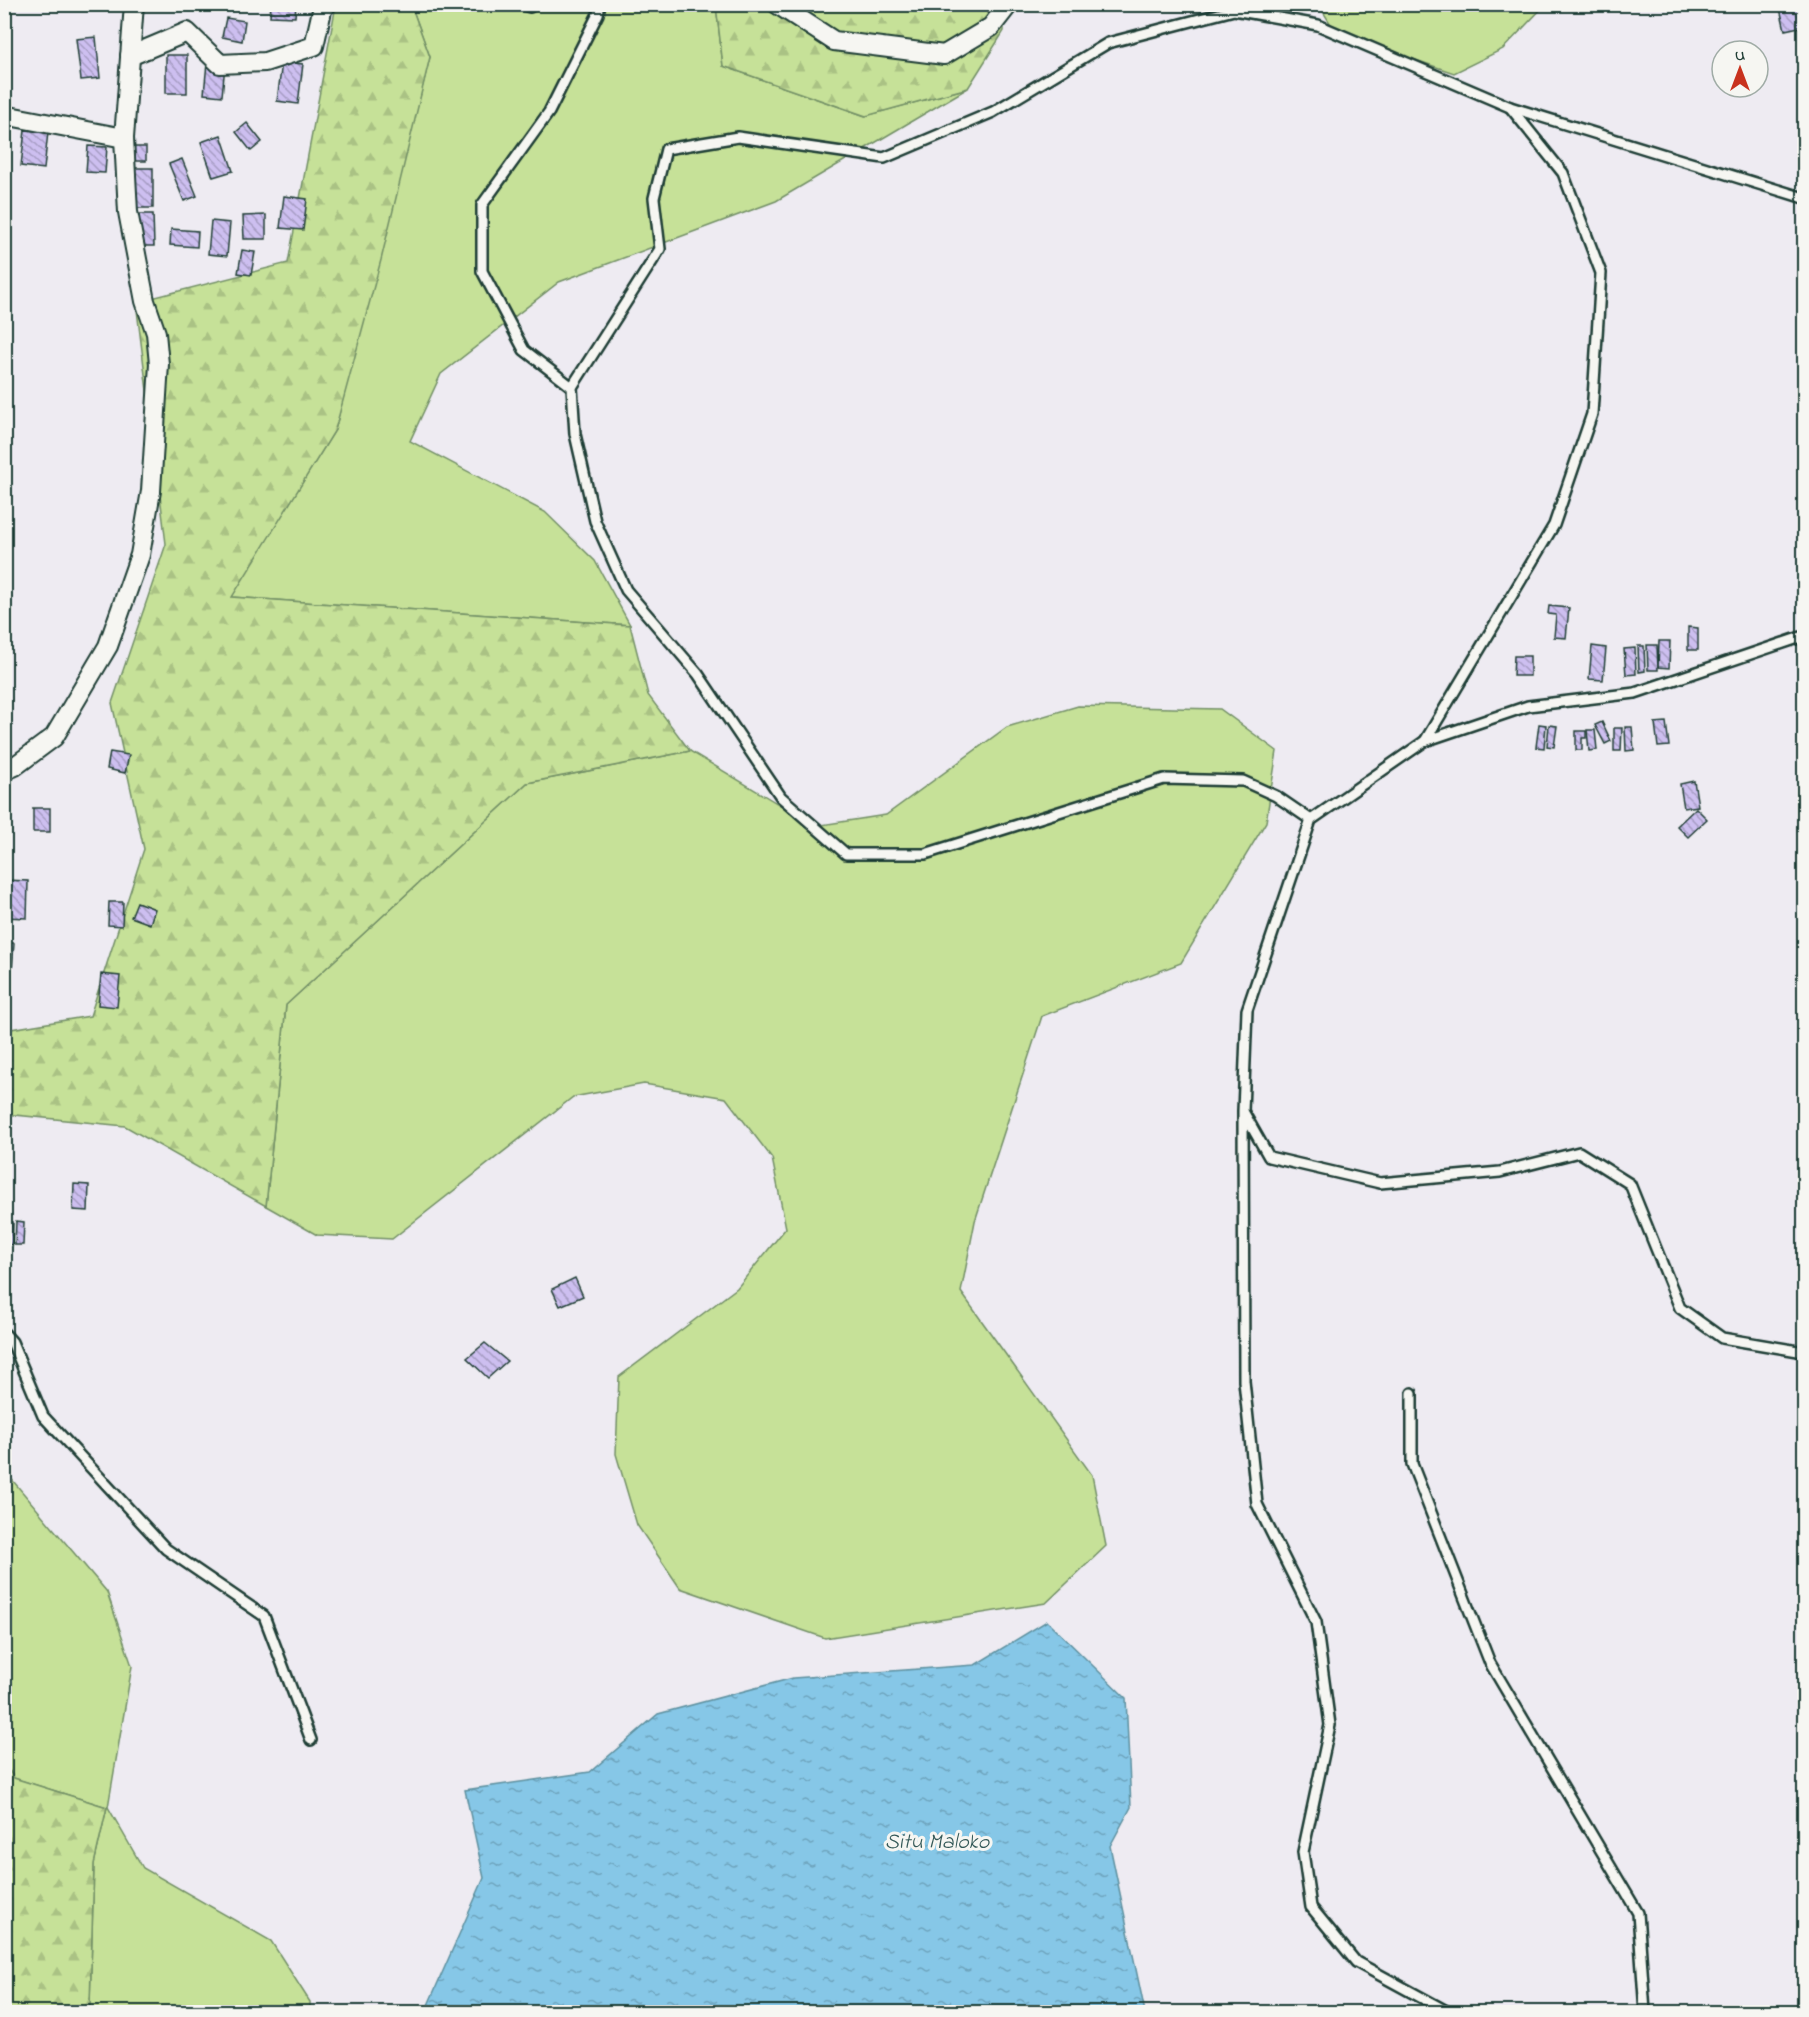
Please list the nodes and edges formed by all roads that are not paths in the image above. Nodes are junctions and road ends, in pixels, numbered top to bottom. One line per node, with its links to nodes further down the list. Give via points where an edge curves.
1 (134, 4): 9 (street)
2 (327, 4): 9 (street, via 323,6 314,46 265,62 220,64 187,32)
3 (519, 4): 4 (lane)
4 (534, 4)
5 (600, 4): 14 (lane, via 549,112 482,205 482,271 524,350)
6 (777, 4): 7 (street, via 834,41 944,55 992,27)
7 (1009, 4)
8 (1233, 7): 10 (lane, via 1318,25); 14 (lane, via 1108,43 993,112 884,158 738,137 666,149 654,198 660,249)
9 (130, 56): 12 (street)
10 (1510, 106): 13 (lane); 16 (lane, via 1563,173 1601,273 1592,414 1554,525)
11 (4, 115): 12 (street)
12 (124, 138): 17 (street, via 128,212 145,301 156,333 159,364 151,491 140,555 108,646 54,737)
13 (1804, 198)
14 (572, 387): 18 (lane, via 575,434 594,521 626,590 698,674 781,797 846,854 925,854 1164,778 1243,781 1276,796)
15 (1804, 636): 16 (lane, via 1635,693 1528,706)
16 (1425, 741): 18 (lane)
17 (4, 771)
18 (1311, 820): 19 (lane, via 1247,1010)
19 (1243, 1111): 21 (lane, via 1269,1157 1380,1183 1500,1172 1579,1152 1630,1184 1680,1308 1722,1338); 24 (lane, via 1244,1381 1257,1504 1316,1622 1330,1725 1303,1852 1311,1907 1356,1962)
20 (4, 1333): 23 (lane, via 12,1342 43,1416 166,1549 264,1616)
21 (1804, 1352)
22 (1412, 1393): 25 (lane, via 1412,1464 1490,1663 1638,1913)
23 (311, 1740)
24 (1448, 2013)
25 (1645, 2013)

